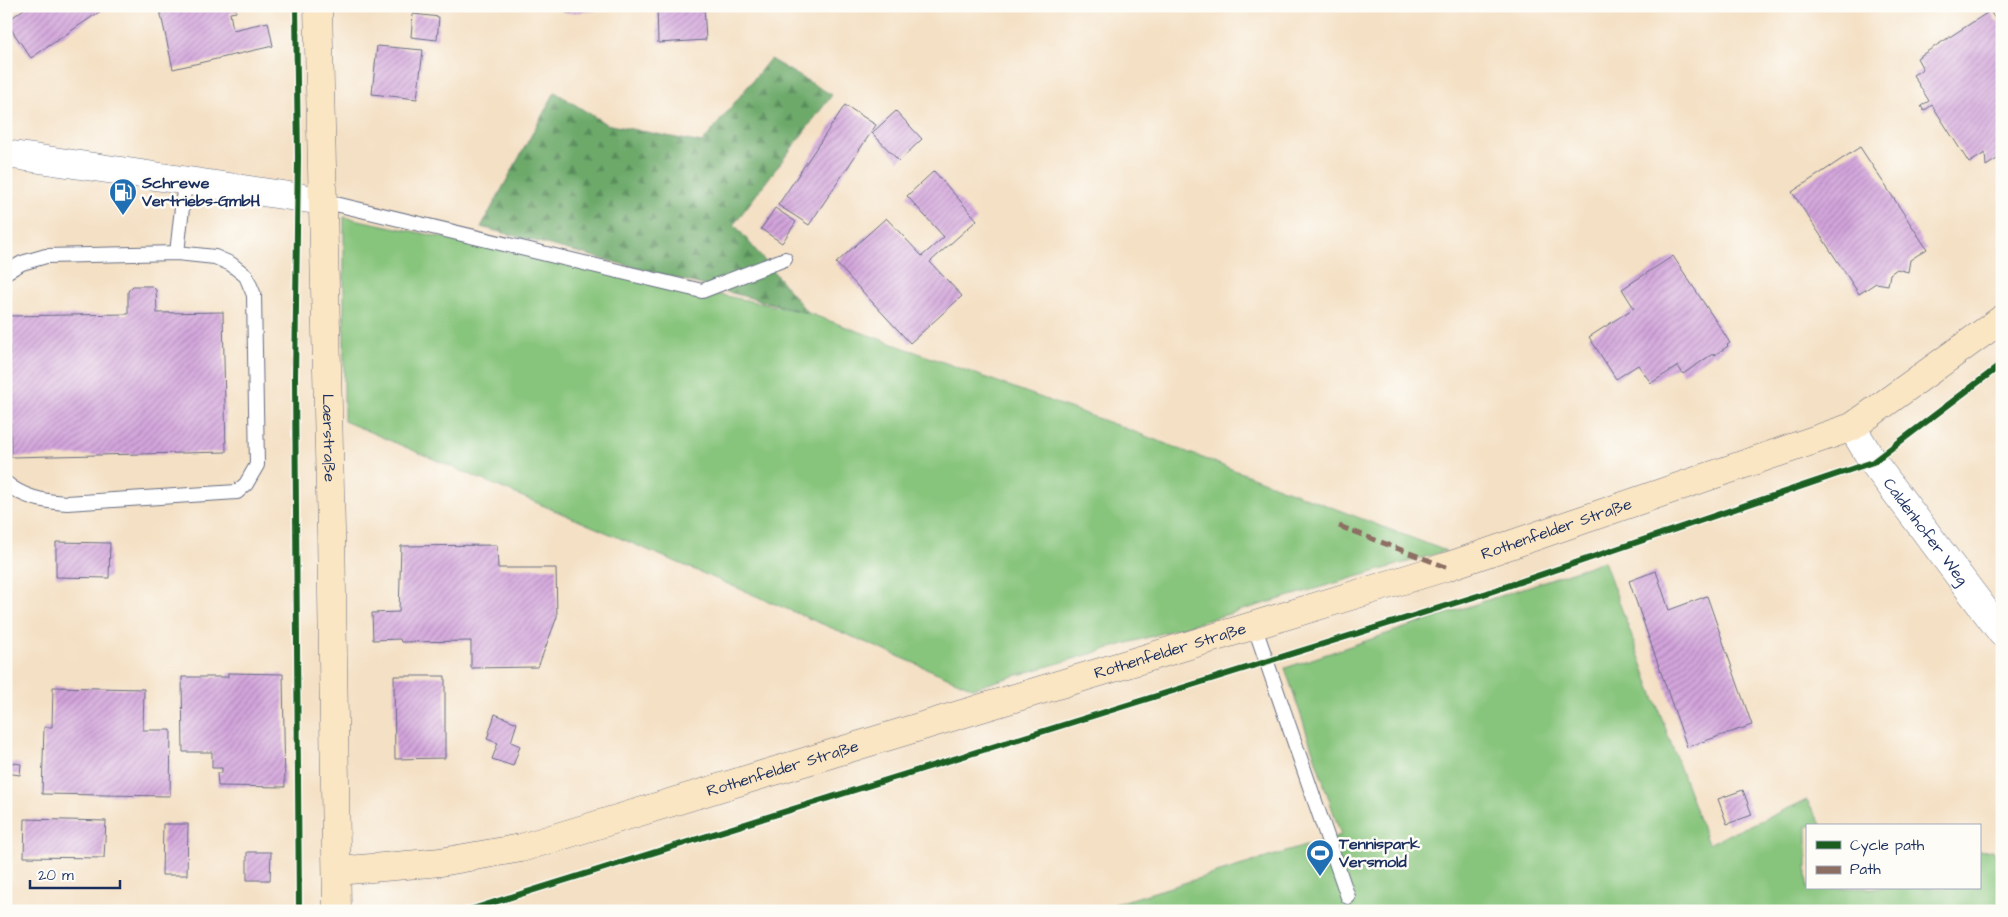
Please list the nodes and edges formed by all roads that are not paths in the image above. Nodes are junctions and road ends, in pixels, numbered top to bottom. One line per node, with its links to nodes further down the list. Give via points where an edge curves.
1 (318, 6): 4 (street, Laerstraße)
2 (6, 154): 3 (street)
3 (185, 182): 4 (street); 5 (lane)
4 (323, 201): 6 (lane, via 702,291); 13 (street, Laerstraße)
5 (177, 253): 7 (lane, via 46,256); 10 (lane, via 215,257 230,264 246,276 254,295 257,465 246,484 237,492 67,503 46,502 27,496)
6 (785, 259)
7 (6, 272)
8 (2002, 319): 9 (street, Rothenfelder Straße)
9 (1852, 427): 11 (street, Rothenfelder Straße, via 1446,567); 12 (street, Caldenhofer Weg, via 1873,462)
10 (6, 483)
11 (1254, 625): 13 (street, Rothenfelder Straße, via 521,848 441,862); 14 (lane)
12 (2002, 633)
13 (337, 871): 15 (street)
14 (1348, 897)
15 (337, 911)

